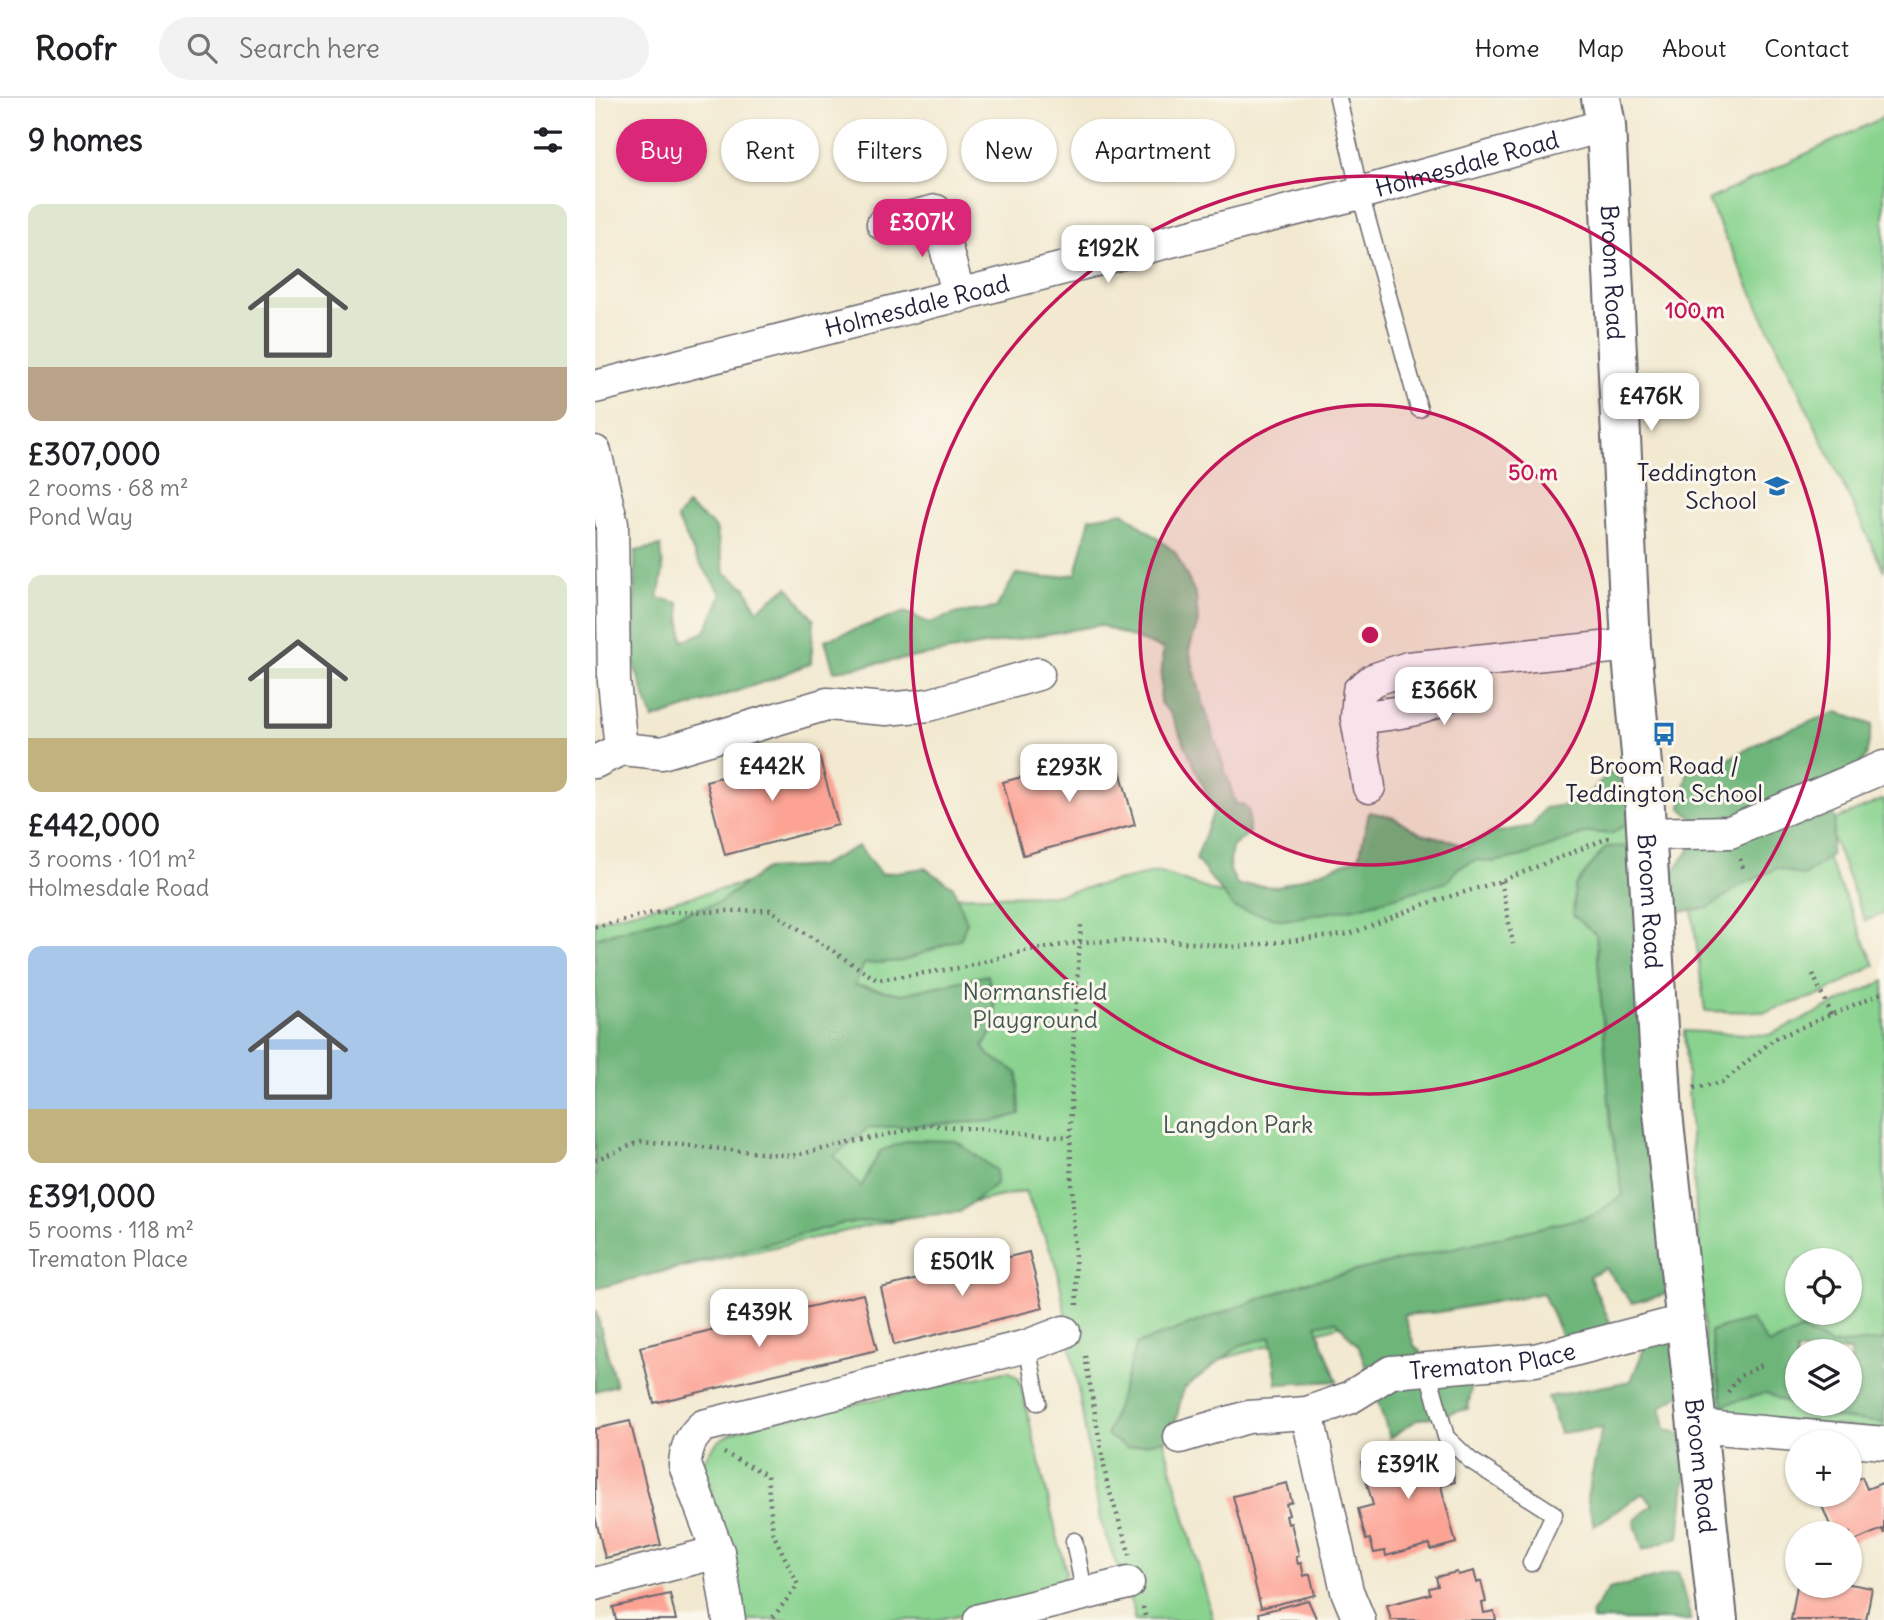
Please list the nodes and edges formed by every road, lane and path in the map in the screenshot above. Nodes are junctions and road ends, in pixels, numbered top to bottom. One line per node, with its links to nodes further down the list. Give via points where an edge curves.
1 (1338, 98): 3 (lane)
2 (1604, 112): 3 (street, Holmesdale Road); 9 (street, Broom Road)
3 (1360, 193): 5 (street, Holmesdale Road); 7 (lane)
4 (883, 224): 5 (street, via 936,211)
5 (959, 296): 6 (street, Holmesdale Road)
6 (595, 387)
7 (1419, 409)
8 (595, 452): 11 (street, via 612,523 614,681)
9 (1631, 645): 13 (street, via 1459,664 1460,685 1451,695 1429,705 1357,718); 14 (street, Broom Road)
10 (1038, 674): 11 (street, via 929,705 886,709 827,705 662,753)
11 (608, 755)
12 (1884, 767): 14 (street, via 1730,832)
13 (1369, 787)
14 (1645, 831): 15 (path, via 1629,831); 23 (street, Broom Road)
15 (1501, 881): 18 (path, via 1350,934 1235,947 1160,940); 19 (path)
16 (1081, 925): 18 (path)
17 (595, 927): 18 (path, via 652,913 770,910 877,979 965,967)
18 (1082, 942): 24 (path)
19 (1513, 944)
20 (1813, 974): 22 (path)
21 (1884, 992): 22 (path)
22 (1831, 1015): 23 (path, via 1774,1040 1723,1082)
23 (1662, 1095): 26 (street, Broom Road)
24 (1070, 1137): 25 (path, via 929,1125 791,1156 642,1141); 27 (path)
25 (595, 1160)
26 (1684, 1321): 29 (street, Trematon Place, via 1535,1360); 32 (street, Broom Road)
27 (1076, 1334): 28 (street); 39 (path, via 1107,1483)
28 (1027, 1346): 30 (lane); 33 (street, via 718,1421)
29 (1427, 1368): 31 (street, Trematon Place, via 1391,1372 1349,1398); 38 (lane, via 1445,1437 1470,1460 1554,1514)
30 (1038, 1402)
31 (1307, 1413): 34 (street, Trematon Place, via 1248,1417); 46 (street, via 1347,1591)
32 (1696, 1426): 35 (street); 47 (street, Broom Road)
33 (692, 1436): 37 (street, via 685,1465); 43 (path, via 767,1475 773,1533 798,1585)
34 (1180, 1437)
35 (1884, 1443)
36 (1074, 1541): 41 (lane)
37 (718, 1552): 40 (street); 42 (street)
38 (1531, 1563)
39 (1134, 1582): 41 (street); 45 (path)
40 (595, 1584)
41 (1085, 1595): 44 (street)
42 (729, 1620)
43 (771, 1620)
44 (980, 1620)
45 (1146, 1620)
46 (1359, 1620)
47 (1718, 1620)

